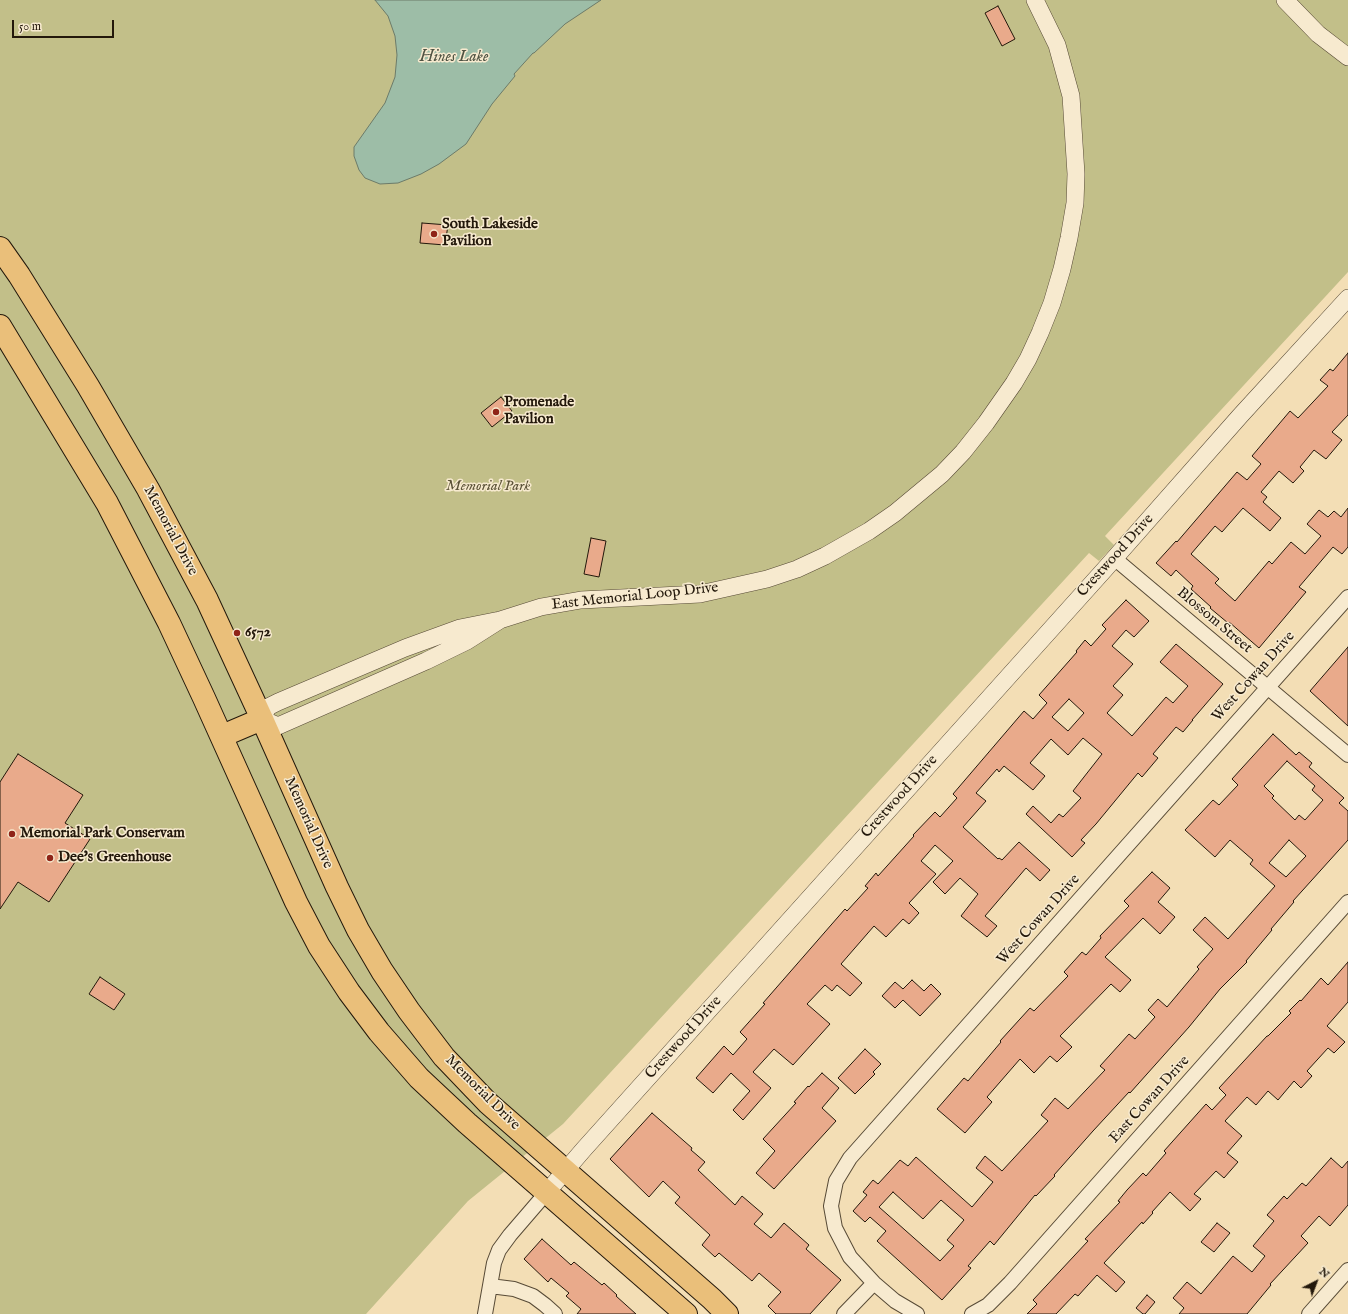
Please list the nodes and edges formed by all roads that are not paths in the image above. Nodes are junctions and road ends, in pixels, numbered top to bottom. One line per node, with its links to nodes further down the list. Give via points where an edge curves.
1 (1034, 0): 10 (street, East Memorial Loop Drive, via 1057,45 1071,96 1076,174 1074,210 1062,269 1040,333 1014,383 982,428 942,474 880,524 797,569 767,579 700,594 581,600 541,607 500,620 460,628 405,648 268,707)
2 (1285, 0): 3 (street, via 1318,34)
3 (1348, 57)
4 (0, 248): 10 (main road, Memorial Drive, via 88,386 148,489 207,600)
5 (1348, 298): 7 (street, Crestwood Drive)
6 (0, 326): 11 (main road, Memorial Drive, via 107,503 169,623)
7 (1114, 558): 9 (street, Blossom Street); 14 (street, Crestwood Drive)
8 (1348, 597): 9 (street, West Cowan Drive)
9 (1268, 688): 12 (street, Blossom Street); 17 (street, West Cowan Drive, via 850,1158 836,1181 831,1206 835,1228 850,1257)
10 (262, 719): 11 (main road); 14 (main road, Memorial Drive, via 336,887 382,971 444,1057 488,1103)
11 (222, 736): 15 (main road, Memorial Drive, via 296,902 319,946 349,992 419,1078)
12 (1348, 755)
13 (1348, 902): 25 (street, East Cowan Drive, via 1010,1283 988,1305)
14 (566, 1171): 15 (street, Crestwood Drive); 22 (main road, Memorial Drive)
15 (547, 1192): 18 (street, Crestwood Drive, via 499,1250); 21 (main road, Memorial Drive)
16 (1348, 1270): 26 (street)
17 (874, 1283): 23 (street); 24 (street, via 895,1301)
18 (490, 1286): 19 (street, Crestwood Drive); 20 (street, via 514,1289 533,1296)
19 (485, 1314)
20 (555, 1314)
21 (686, 1314)
22 (727, 1314)
23 (844, 1314)
24 (917, 1314)
25 (972, 1314)
26 (1309, 1314)

